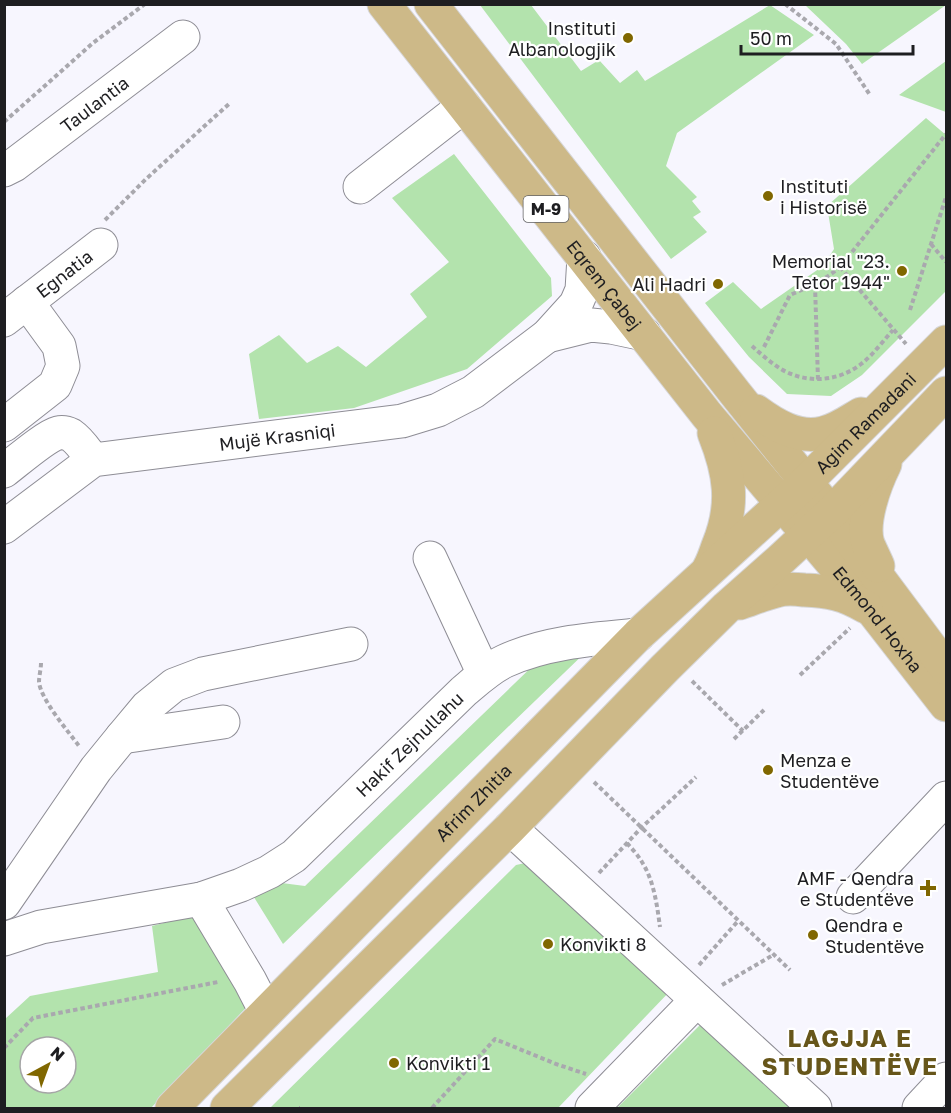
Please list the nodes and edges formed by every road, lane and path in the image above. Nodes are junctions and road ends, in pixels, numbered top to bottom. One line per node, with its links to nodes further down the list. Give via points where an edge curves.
1 (145, 4): 9 (path, via 93,43)
2 (384, 4): 8 (main road, Eqrem Çabej / M-9)
3 (431, 4): 30 (main road, Eqrem Çabej / M-9)
4 (785, 4): 6 (path, via 836,44)
5 (183, 37): 11 (street, Taulantia)
6 (870, 95)
7 (230, 103): 14 (path, via 146,179)
8 (464, 106): 12 (street); 16 (main road, Eqrem Çabej / M-9)
9 (4, 122)
10 (946, 134): 18 (path)
11 (4, 170)
12 (360, 187)
13 (946, 197): 15 (path)
14 (99, 236): 21 (street, Egnatia)
15 (931, 244): 17 (path); 20 (path)
16 (584, 257): 23 (main road, Eqrem Çabej / M-9); 24 (street, via 582,290 576,304)
17 (946, 262)
18 (840, 267): 19 (path); 22 (path)
19 (815, 285): 27 (path, via 790,295); 29 (path)
20 (910, 310)
21 (16, 311): 34 (street, Egnatia, via 59,346 63,366 55,385)
22 (893, 330): 28 (path); 29 (path, via 862,363 848,372)
23 (644, 334): 24 (street, via 591,325); 33 (main road, Eqrem Çabej / M-9)
24 (547, 336): 36 (street, Mujë Krasniqi, via 473,392 438,410 402,421)
25 (946, 342): 32 (main road, Agim Ramadani)
26 (752, 346): 29 (path, via 782,370)
27 (764, 347)
28 (911, 349)
29 (818, 380)
30 (735, 393): 32 (main road, via 784,429 806,434 836,428); 38 (main road, Eqrem Çabej / M-9)
31 (946, 393): 35 (main road, Agim Ramadani)
32 (894, 394): 38 (main road, Agim Ramadani)
33 (707, 415): 39 (main road, Eqrem Çabej / M-9); 44 (main road, via 726,469 729,506 721,539)
34 (4, 425)
35 (897, 443): 40 (main road, Agim Ramadani); 45 (main road, via 874,488 866,520)
36 (93, 460): 37 (street, via 79,441 64,432 48,438); 41 (street, Mujë Krasniqi)
37 (4, 471)
38 (806, 482): 39 (main road, Agim Ramadani); 40 (main road, Eqrem Çabej / M-9)
39 (782, 504): 42 (main road, Eqrem Çabej / M-9); 44 (main road, Afrim Zhitia)
40 (831, 513): 42 (main road, Agim Ramadani); 45 (main road, Edmond Hoxha)
41 (4, 527)
42 (808, 534): 45 (main road, Edmond Hoxha); 46 (main road)
43 (430, 558): 51 (street)
44 (703, 577): 47 (main road, Afrim Zhitia)
45 (881, 601): 46 (main road, via 856,601 814,589 790,589); 50 (main road, Edmond Hoxha); 52 (path); 54 (main road, Edmond Hoxha)
46 (727, 607): 64 (main road)
47 (638, 635): 51 (street, Hakif Zejnullahu, via 542,648 505,661); 78 (main road, Afrim Zhitia)
48 (351, 644): 58 (street, via 203,674 174,685 147,707)
49 (41, 663): 60 (path, via 39,681 44,696)
50 (946, 668)
51 (483, 674): 69 (street, Hakif Zejnullahu, via 294,856 241,885)
52 (800, 675)
53 (687, 676): 57 (path)
54 (946, 705)
55 (764, 710): 57 (path)
56 (223, 722): 58 (street)
57 (743, 731): 59 (path)
58 (122, 736): 60 (street)
59 (734, 739)
60 (96, 770): 70 (street)
61 (586, 775): 65 (path)
62 (696, 777): 65 (path)
63 (946, 798): 68 (street)
64 (510, 828): 67 (street); 83 (main road)
65 (641, 828): 66 (path); 71 (path)
66 (627, 843): 67 (path); 72 (path, via 650,879)
67 (581, 893): 77 (street)
68 (852, 897)
69 (201, 899): 73 (street, Hakif Zejnullahu, via 41,927); 76 (street)
70 (4, 903)
71 (738, 921): 74 (path); 77 (path)
72 (661, 930)
73 (4, 939)
74 (773, 955): 75 (path); 77 (path)
75 (790, 970)
76 (248, 977): 78 (street); 79 (path, via 33,1018)
77 (689, 993): 80 (street); 86 (street)
78 (266, 1012): 82 (main road, Afrim Zhitia)
79 (4, 1048)
80 (634, 1065): 84 (path, via 585,1074 495,1039); 85 (street)
81 (946, 1079): 87 (street)
82 (172, 1108)
83 (227, 1108)
84 (432, 1108)
85 (592, 1108)
86 (815, 1108)
87 (919, 1108)

